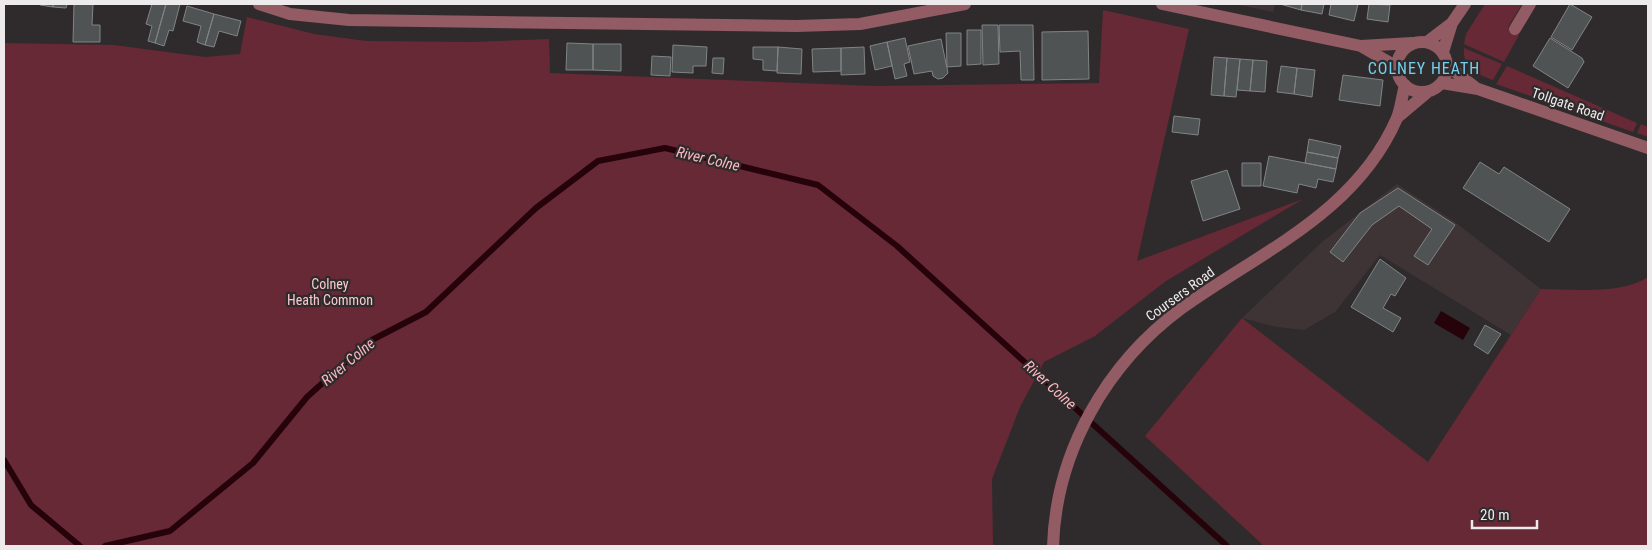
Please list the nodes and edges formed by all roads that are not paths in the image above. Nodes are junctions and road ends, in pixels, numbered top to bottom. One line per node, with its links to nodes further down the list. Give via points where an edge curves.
1 (259, 4): 2 (street, via 290,14 349,20 796,26 860,24)
2 (965, 4)
3 (1162, 4): 10 (street)
4 (1465, 4): 6 (street)
5 (1530, 4): 7 (street)
6 (1452, 23): 8 (street); 11 (street)
7 (1515, 29)
8 (1427, 42): 9 (street); 11 (street)
9 (1412, 43): 10 (street); 13 (street, via 1403,50)
10 (1361, 46): 13 (street)
11 (1443, 52): 12 (street)
12 (1448, 66): 14 (street); 16 (street, Tollgate Road)
13 (1397, 67): 15 (street)
14 (1442, 83): 16 (street, Tollgate Road); 17 (street)
15 (1405, 85): 17 (street, via 1420,92); 18 (street, Coursers Road)
16 (1478, 89): 19 (street, Tollgate Road)
17 (1429, 91): 18 (street, Coursers Road)
18 (1398, 117): 20 (street, Coursers Road, via 1362,176 1337,201 1314,221 1180,310 1139,346 1110,380 1085,421 1068,463 1057,503)
19 (1648, 148)
20 (1053, 546)

